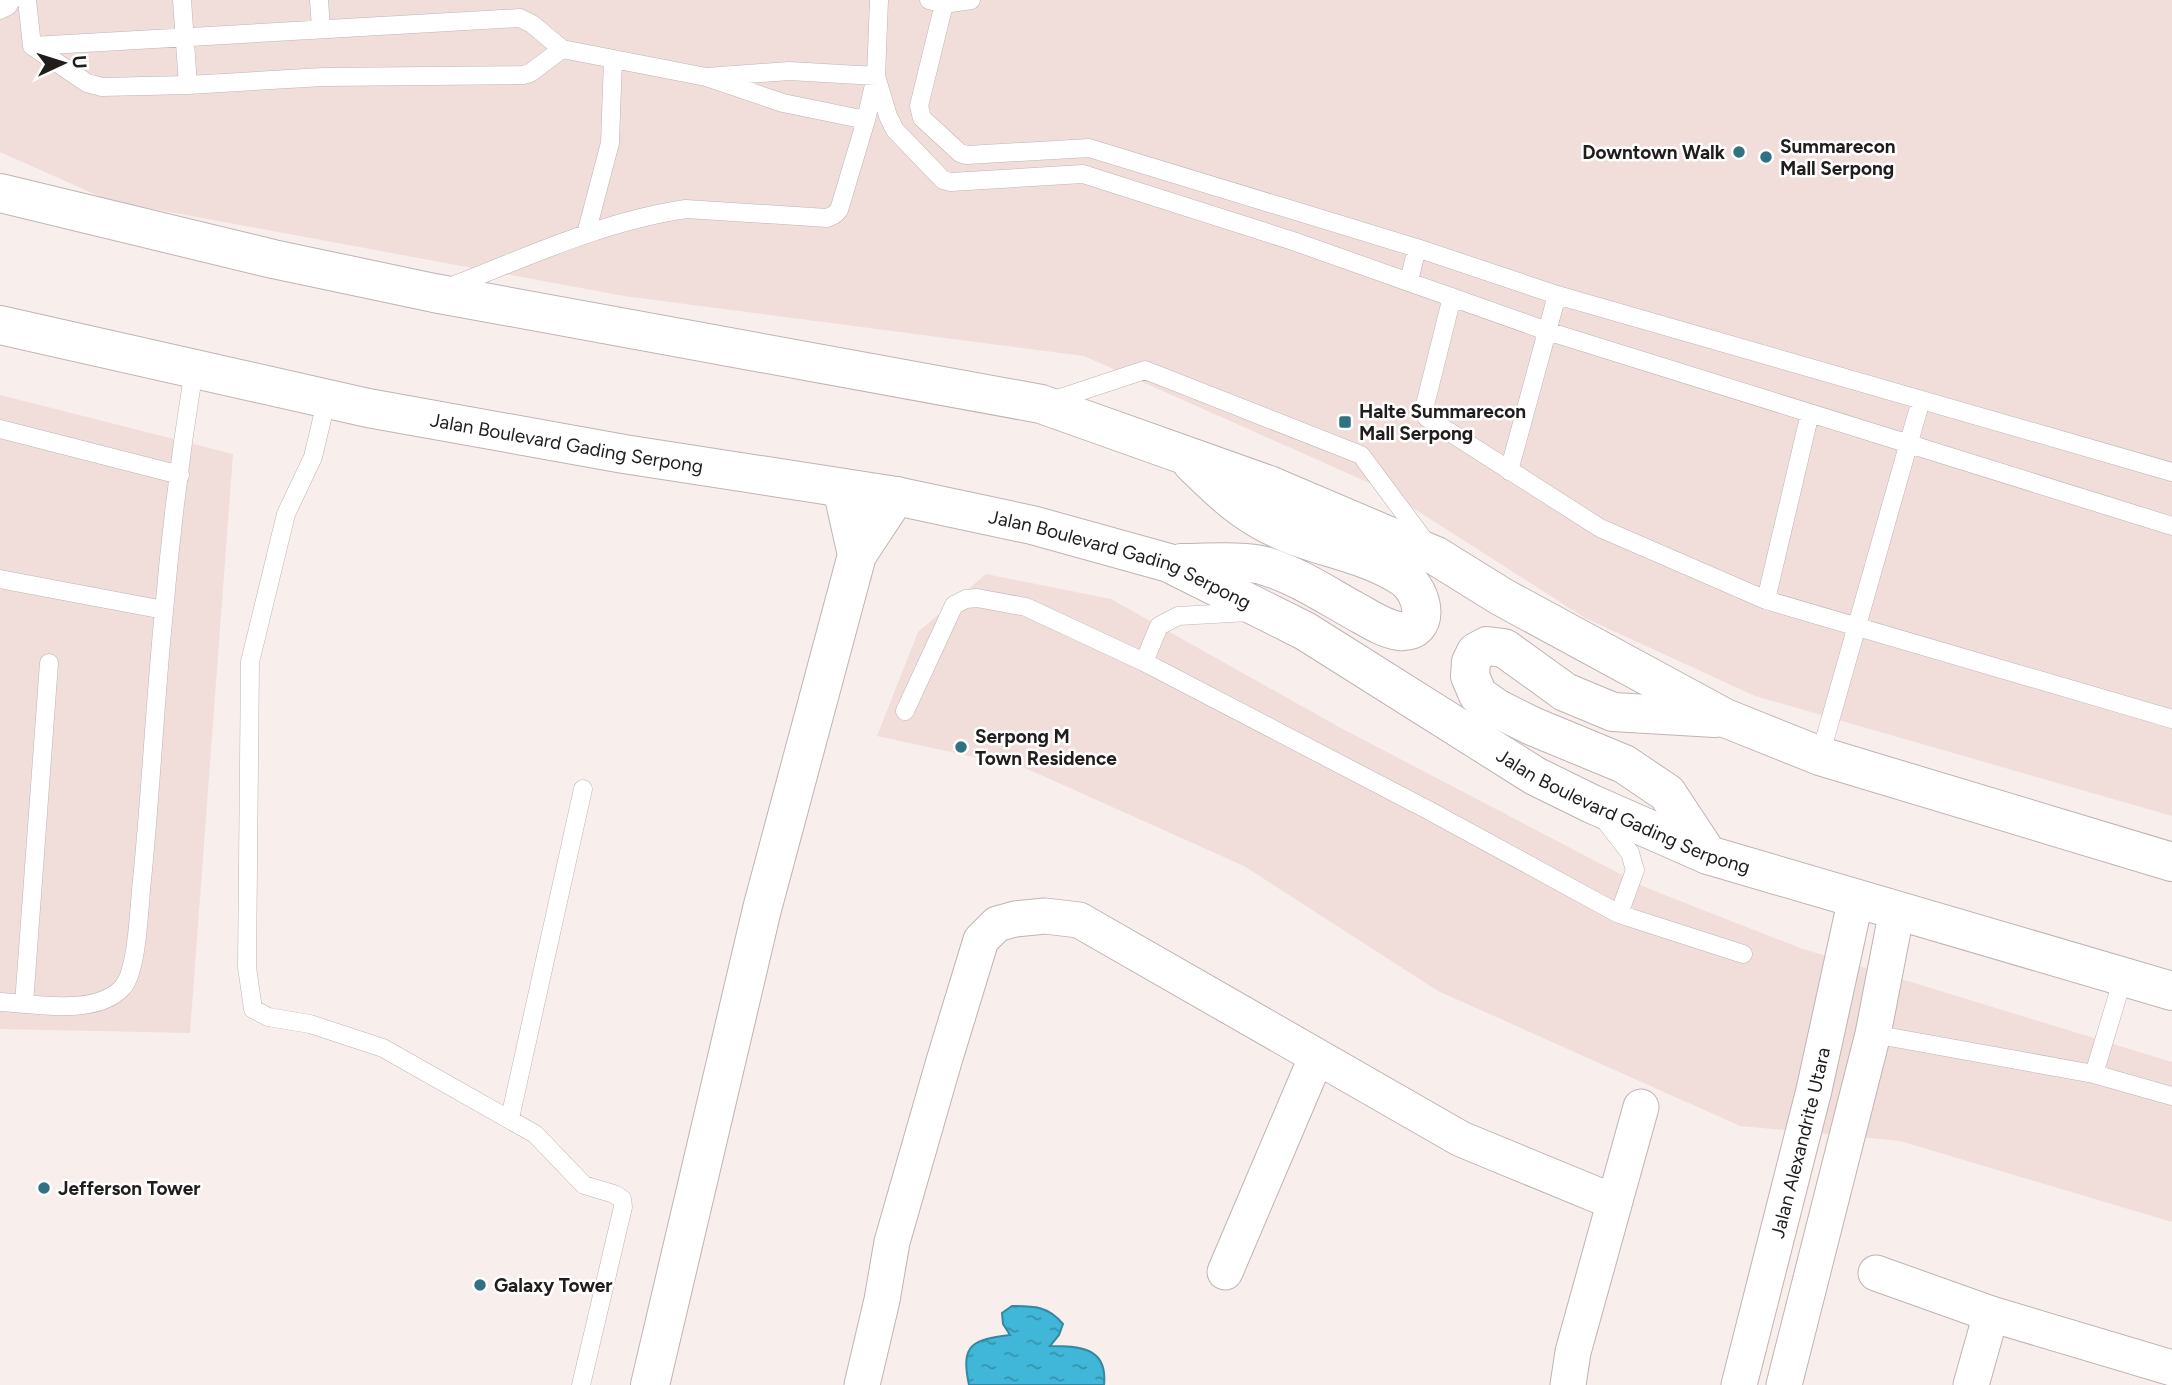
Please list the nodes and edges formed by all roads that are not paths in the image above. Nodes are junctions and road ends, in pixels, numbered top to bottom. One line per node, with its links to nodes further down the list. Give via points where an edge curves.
1 (11, 0): 8 (lane)
2 (27, 0): 11 (lane)
3 (182, 0): 10 (lane)
4 (319, 0): 9 (lane)
5 (879, 0): 14 (lane)
6 (971, 0): 7 (lane)
7 (936, 2): 18 (lane, via 919,106 922,118 967,155)
8 (0, 10)
9 (321, 28): 10 (lane); 12 (lane, via 520,18)
10 (184, 36): 11 (lane); 16 (lane)
11 (32, 46): 16 (lane, via 94,86)
12 (562, 49): 13 (lane); 16 (lane, via 523,75 323,77)
13 (613, 59): 15 (lane); 21 (lane, via 610,143)
14 (876, 76): 15 (lane, via 789,71); 17 (lane); 19 (lane, via 895,130 943,180)
15 (706, 77): 17 (lane, via 783,103)
16 (188, 85)
17 (866, 120): 21 (lane, via 839,210 827,218 687,209)
18 (1089, 148): 19 (lane); 22 (lane)
19 (1083, 174): 23 (lane)
20 (0, 193): 24 (main road, via 273,260)
21 (586, 234): 24 (lane)
22 (1417, 248): 23 (lane); 25 (lane)
23 (1409, 281): 26 (lane)
24 (434, 293): 32 (main road)
25 (1557, 295): 28 (lane); 31 (lane)
26 (1452, 297): 28 (lane); 37 (lane, via 1424,412)
27 (0, 325): 29 (main road, Jalan Boulevard Gading Serpong)
28 (1548, 331): 33 (lane); 37 (lane)
29 (194, 369): 30 (main road, Jalan Boulevard Gading Serpong); 39 (lane)
30 (327, 398): 40 (main road, Jalan Boulevard Gading Serpong, via 624,454); 74 (lane, via 313,457 285,513 250,662 247,967 253,1009 383,1048)
31 (1921, 400): 35 (lane); 38 (lane)
32 (1041, 404): 36 (main road); 44 (lane, via 1145,370 1361,455)
33 (1810, 413): 35 (lane); 47 (lane)
34 (0, 429): 39 (lane)
35 (1909, 444): 42 (lane); 50 (lane)
36 (1183, 454): 44 (main road); 45 (main road, via 1239,507 1277,528 1380,564 1407,580 1423,606 1420,620 1410,629 1398,631 1263,565)
37 (1509, 471): 47 (lane, via 1600,528)
38 (2172, 472)
39 (180, 475): 48 (lane)
40 (842, 488): 41 (main road, Jalan Boulevard Gading Serpong); 43 (main road)
41 (896, 496): 43 (main road); 45 (main road, Jalan Boulevard Gading Serpong, via 1031,525)
42 (2172, 526)
43 (857, 555): 81 (main road, via 762,909)
44 (1436, 556): 54 (main road)
45 (1169, 563): 49 (main road, Jalan Boulevard Gading Serpong)
46 (0, 579): 48 (lane)
47 (1766, 600): 50 (lane)
48 (164, 610): 68 (lane, via 133,967 124,987 109,999 77,1007)
49 (1266, 611): 51 (lane, via 1178,616 1159,626); 58 (main road, Jalan Boulevard Gading Serpong, via 1535,776)
50 (1857, 625): 55 (lane); 56 (lane)
51 (1144, 662): 53 (lane, via 1026,607 966,599 954,605); 63 (lane)
52 (49, 663): 68 (lane)
53 (905, 711)
54 (1725, 718): 56 (main road); 59 (main road, via 1613,712 1565,692 1504,648 1487,646 1476,652 1471,662 1478,695 1496,708 1624,764 1667,793)
55 (2172, 719)
56 (1820, 756): 60 (main road)
57 (583, 789): 74 (lane)
58 (1591, 804): 59 (main road, Jalan Boulevard Gading Serpong); 63 (lane, via 1630,853 1634,870)
59 (1708, 855): 61 (main road, Jalan Boulevard Gading Serpong)
60 (2172, 862)
61 (1856, 898): 62 (main road, Jalan Boulevard Gading Serpong); 84 (street, Jalan Alexandrite Utara, via 1814,1090)
62 (1897, 910): 65 (main road, Jalan Boulevard Gading Serpong); 69 (street)
63 (1619, 914): 64 (lane)
64 (1743, 954)
65 (2123, 978): 66 (main road, Jalan Boulevard Gading Serpong); 71 (lane)
66 (2172, 991)
67 (0, 1002): 68 (lane)
68 (24, 1004)
69 (1873, 1034): 71 (lane); 85 (street)
70 (1316, 1058): 75 (street, via 1461,1139); 76 (street); 82 (street, via 1079,920 1045,916 997,924 981,940 943,1061 892,1242)
71 (2094, 1074): 72 (lane)
72 (2172, 1096)
73 (1641, 1107): 75 (street)
74 (510, 1118): 80 (lane, via 536,1134 584,1185 622,1199)
75 (1615, 1202): 83 (street)
76 (1224, 1272)
77 (1876, 1273): 78 (street)
78 (1991, 1314): 79 (street); 86 (street)
79 (2172, 1368)
80 (582, 1385)
81 (650, 1385)
82 (862, 1385)
83 (1568, 1385)
84 (1739, 1385)
85 (1784, 1385)
86 (1971, 1385)

